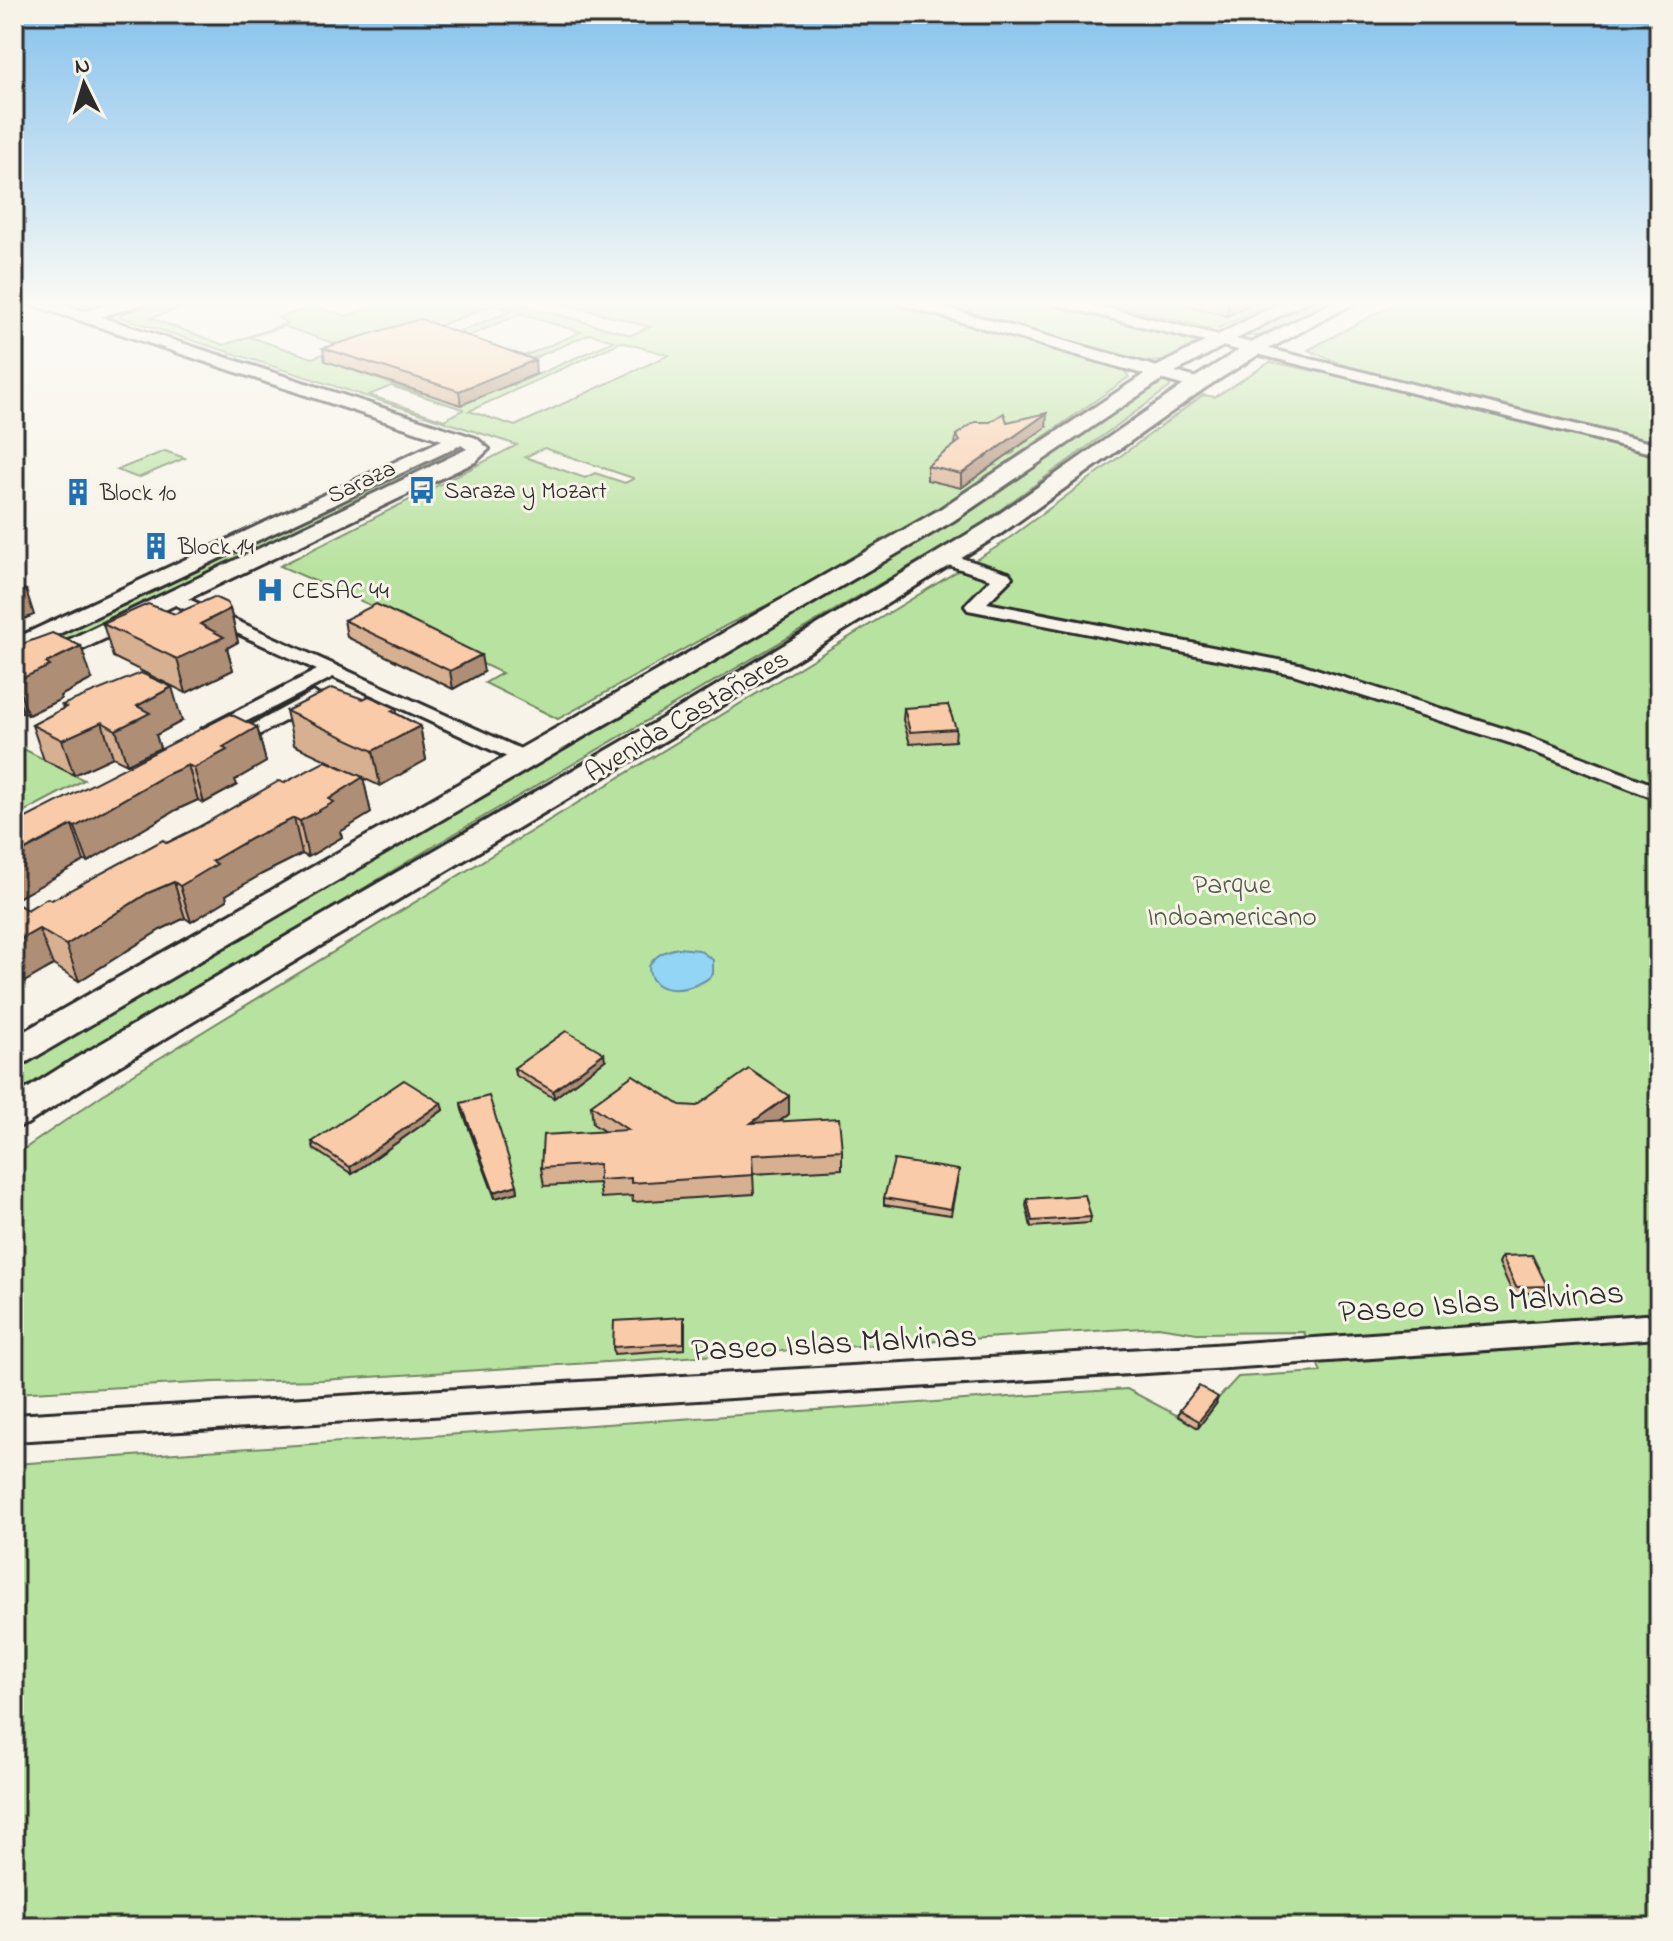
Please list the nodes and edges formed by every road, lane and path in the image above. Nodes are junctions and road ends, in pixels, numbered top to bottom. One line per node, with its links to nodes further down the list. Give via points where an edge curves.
1 (301, 392): 5 (street)
2 (1131, 392): 13 (main road, Avenida Castañares, via 945,516)
3 (1187, 392): 7 (main road, Avenida Castañares)
4 (1425, 392): 6 (street)
5 (464, 449): 8 (street, Saraza); 9 (street, Saraza)
6 (1659, 450)
7 (945, 558): 14 (street, via 1003,577 974,606 1297,669 1520,740); 16 (main road, Avenida Castañares)
8 (175, 598): 10 (street); 11 (street, Saraza)
9 (14, 648)
10 (341, 674): 12 (street); 13 (street)
11 (14, 675)
12 (202, 747)
13 (527, 759): 15 (main road, Avenida Castañares)
14 (1659, 794)
15 (14, 1053)
16 (14, 1115)
17 (1659, 1326): 18 (street, Paseo Islas Malvinas)
18 (14, 1428)

